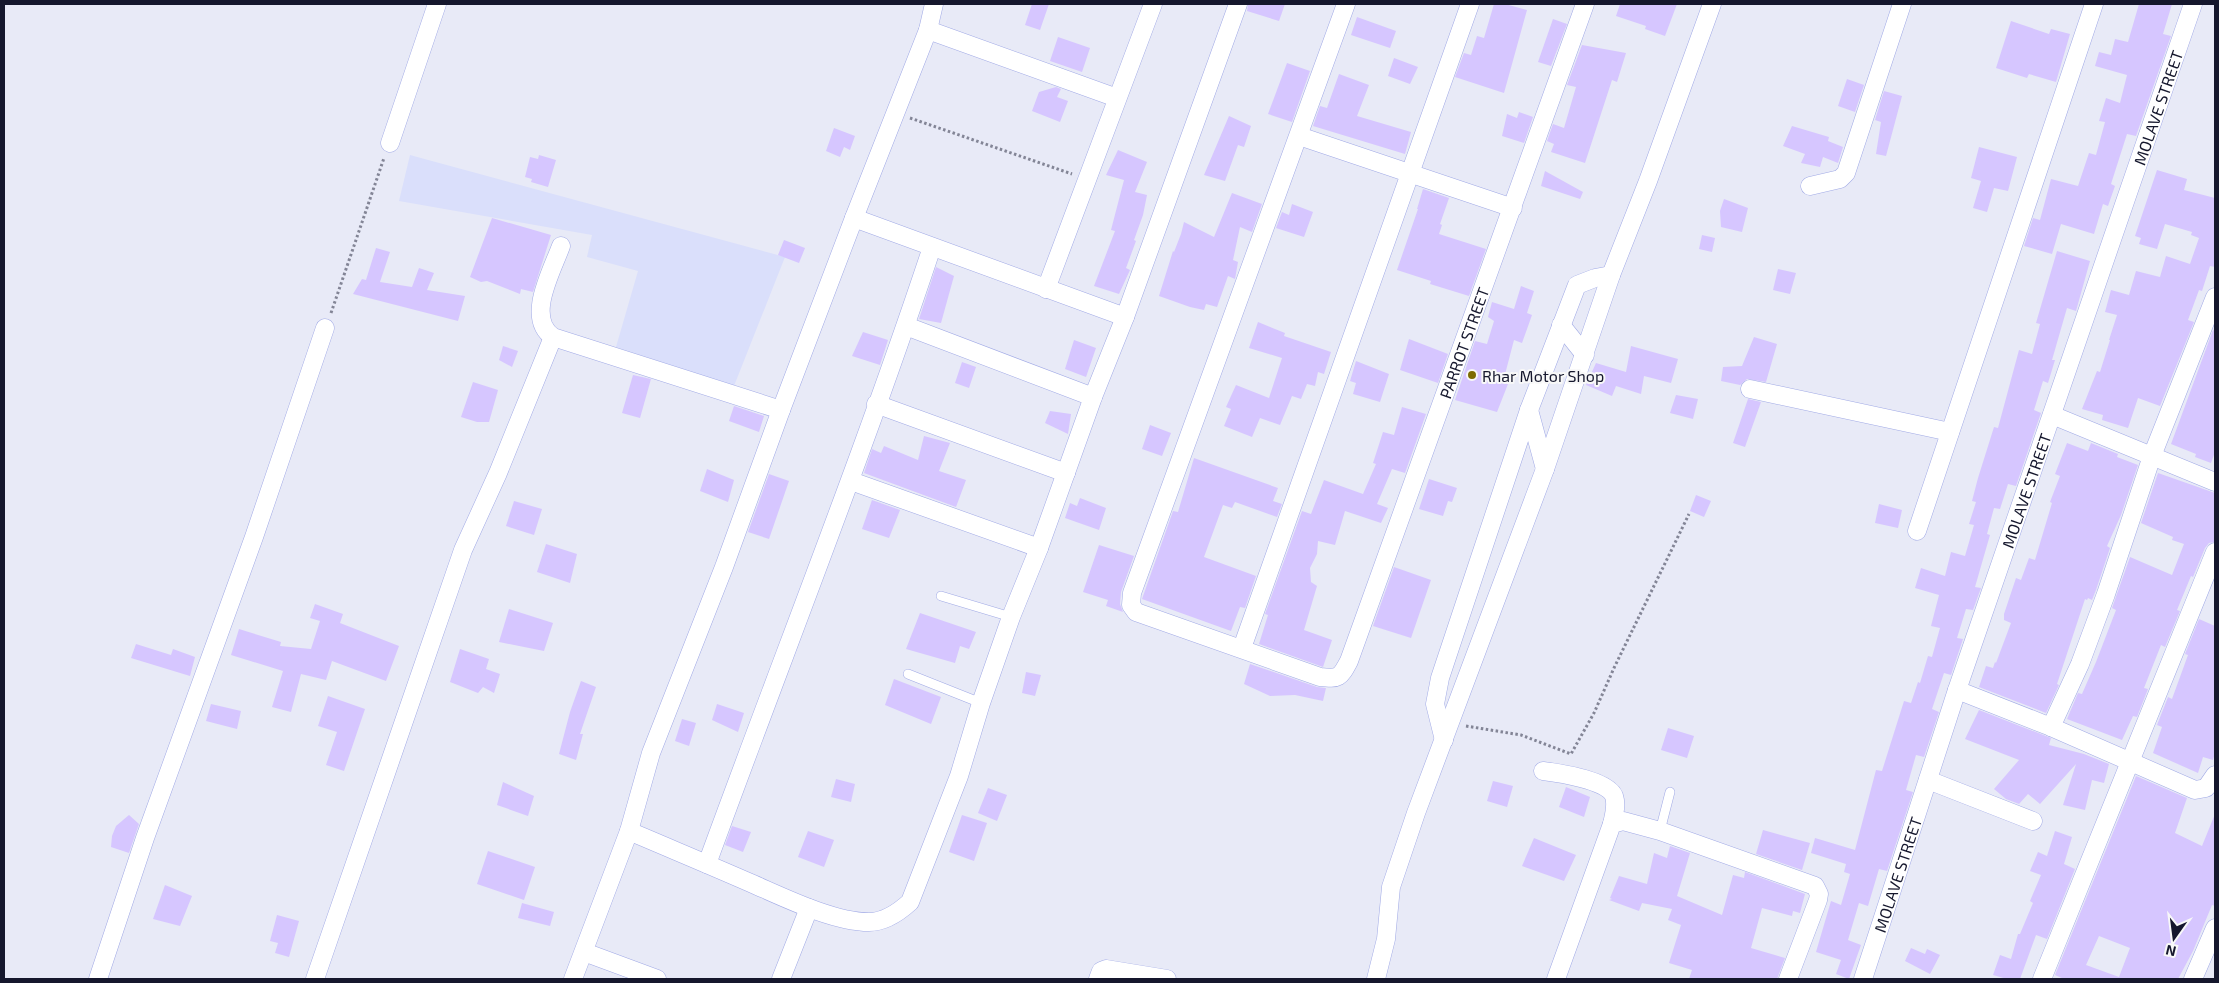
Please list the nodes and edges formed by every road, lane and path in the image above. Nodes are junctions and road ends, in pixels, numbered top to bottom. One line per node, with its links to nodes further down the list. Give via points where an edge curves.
1 (437, 4): 16 (street)
2 (934, 4): 12 (street)
3 (1153, 4): 13 (street)
4 (1238, 4): 27 (street)
5 (1346, 4): 15 (street)
6 (1470, 4): 17 (street)
7 (1585, 4): 20 (street, PARROT STREET)
8 (1712, 4): 24 (street)
9 (1902, 4): 19 (street, via 1846,173 1840,180)
10 (2094, 4): 39 (street)
11 (2193, 4): 38 (street, MOLAVE STREET)
12 (928, 30): 13 (street); 14 (street)
13 (1117, 98): 18 (street)
14 (895, 113): 18 (path); 21 (street)
15 (1299, 136): 17 (street); 51 (street, via 1131,605 1136,612)
16 (390, 143): 30 (path)
17 (1409, 172): 20 (street); 51 (street)
18 (1087, 179): 25 (street)
19 (1810, 186)
20 (1513, 208): 51 (street, PARROT STREET, via 1342,675 1320,677)
21 (854, 218): 23 (street); 36 (street)
22 (561, 246): 31 (street, via 542,299 540,319 545,331)
23 (932, 247): 25 (street); 29 (street)
24 (1611, 275): 28 (street, via 1577,285); 32 (street)
25 (1046, 289): 27 (street)
26 (2215, 297): 40 (street)
27 (1125, 317): 34 (street)
28 (1561, 325): 32 (street); 37 (street)
29 (906, 326): 34 (street); 35 (street)
30 (326, 328): 73 (street)
31 (553, 337): 36 (street); 74 (street, via 463,550)
32 (1585, 355): 41 (street)
33 (1750, 389): 39 (street)
34 (1093, 397): 42 (street)
35 (876, 404): 42 (street); 43 (street)
36 (781, 410): 68 (street, via 651,753)
37 (1529, 410): 41 (street); 56 (street, via 1443,670 1436,696)
38 (2052, 415): 40 (street); 53 (street, MOLAVE STREET)
39 (1950, 432): 46 (street)
40 (2152, 456): 44 (street); 58 (street, via 2106,594)
41 (1545, 469): 54 (street)
42 (1066, 473): 47 (street)
43 (851, 480): 47 (street); 69 (street)
44 (2215, 482)
45 (1688, 514): 57 (path, via 1594,713 1571,754 1521,735)
46 (1917, 531)
47 (1039, 548): 50 (street)
48 (2215, 552): 60 (street)
49 (941, 596): 50 (lane)
50 (1011, 617): 55 (street)
51 (1242, 648)
52 (908, 674): 55 (lane)
53 (1957, 690): 58 (street); 63 (street, MOLAVE STREET)
54 (1459, 699): 56 (street); 57 (street)
55 (981, 703): 70 (street, via 959,776 910,902 888,918 871,922)
56 (1437, 710): 59 (street)
57 (1451, 722): 59 (street)
58 (2052, 727): 60 (street)
59 (1444, 741): 80 (street, via 1392,887 1386,938)
60 (2130, 762): 62 (street, via 2196,790 2206,788); 84 (street)
61 (1543, 771): 66 (street, via 1568,774 1608,790 1614,795 1616,808)
62 (2215, 775)
63 (1928, 780): 65 (street); 83 (street, MOLAVE STREET)
64 (1670, 792): 67 (lane)
65 (2034, 821)
66 (1612, 824): 67 (street, via 1623,822); 81 (street)
67 (1660, 831): 82 (street, via 1815,886 1818,900)
68 (629, 832): 69 (street); 72 (street)
69 (707, 864): 70 (street)
70 (810, 908): 77 (street)
71 (2215, 928): 85 (street)
72 (584, 952): 75 (street); 76 (street)
73 (98, 979)
74 (315, 979)
75 (573, 979)
76 (657, 979)
77 (781, 979)
78 (1098, 979): 79 (street, via 1101,971 1106,969)
79 (1167, 979)
80 (1376, 979)
81 (1556, 979)
82 (1789, 979)
83 (1863, 979)
84 (2042, 979)
85 (2193, 979)

